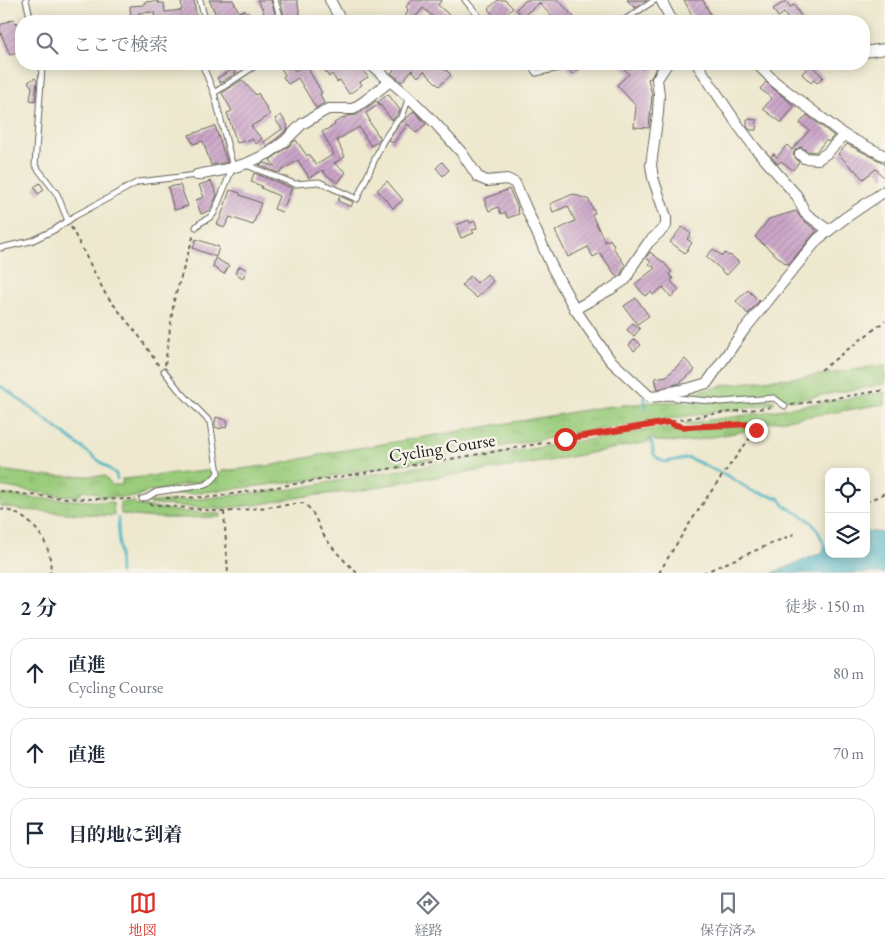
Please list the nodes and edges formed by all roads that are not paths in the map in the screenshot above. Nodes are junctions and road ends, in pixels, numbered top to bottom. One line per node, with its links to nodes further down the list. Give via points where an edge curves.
1 (26, 0): 8 (lane)
2 (200, 0): 9 (lane)
3 (275, 0): 10 (lane)
4 (330, 0): 11 (street)
5 (465, 0): 12 (lane)
6 (654, 0): 13 (lane)
7 (661, 0): 14 (street)
8 (30, 15)
9 (204, 15)
10 (280, 15)
11 (338, 15)
12 (478, 15)
13 (632, 15)
14 (669, 15)
15 (885, 49): 16 (street)
16 (870, 51)
17 (42, 70): 35 (lane, via 35,165 57,194)
18 (204, 70): 27 (lane)
19 (249, 70): 27 (lane)
20 (377, 70): 26 (street)
21 (534, 70): 22 (lane, via 536,73)
22 (550, 70)
23 (663, 70): 39 (street, via 657,79 658,113 651,165 666,226 648,243 626,279)
24 (701, 70): 37 (street, via 755,148 797,196 805,213)
25 (763, 70): 29 (street)
26 (390, 81): 28 (street); 32 (street, via 353,110 328,109 302,124 268,153)
27 (214, 93): 32 (lane)
28 (409, 97): 32 (lane, via 402,117 383,141 357,200 319,182 295,184); 39 (street, via 456,147 478,177 487,181 507,179 515,184 552,267)
29 (844, 135): 30 (street, via 818,159 804,158); 31 (street)
30 (800, 154)
31 (885, 156)
32 (238, 165): 33 (street); 36 (lane, via 212,217)
33 (197, 175): 35 (lane, via 138,182)
34 (885, 191): 37 (street)
35 (68, 221): 38 (lane, via 31,241)
36 (196, 227)
37 (828, 230): 41 (street, via 744,330 707,383)
38 (0, 248)
39 (575, 309): 41 (street, via 610,360 650,397)
40 (164, 372): 43 (lane, via 210,422 218,473 211,482 156,492)
41 (661, 396): 42 (lane, via 721,402 774,398)
42 (785, 406)
43 (142, 499)

